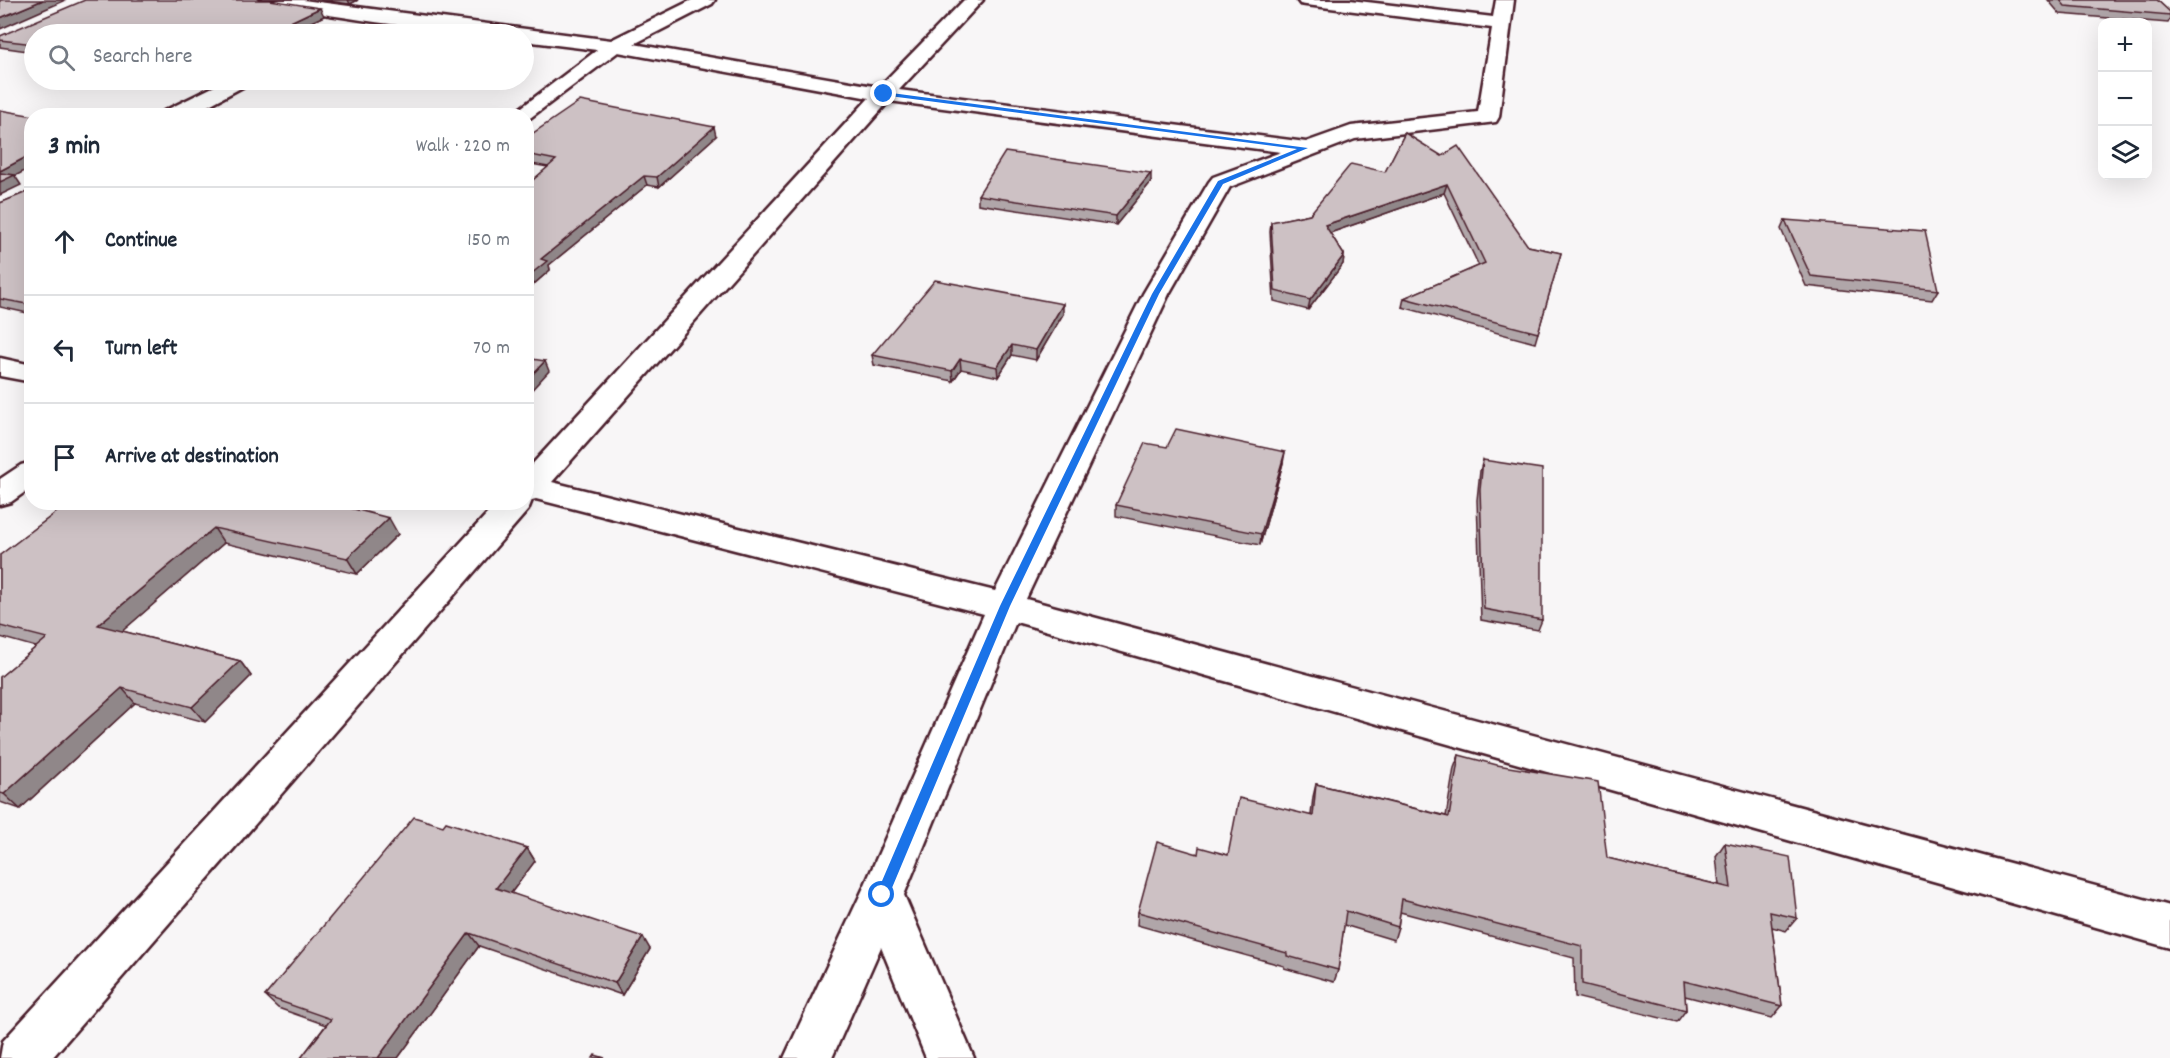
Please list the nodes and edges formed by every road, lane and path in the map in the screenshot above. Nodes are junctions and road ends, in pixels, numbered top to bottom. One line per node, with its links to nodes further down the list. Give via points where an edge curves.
1 (269, 0): 6 (street)
2 (706, 0): 10 (street)
3 (974, 0): 12 (street)
4 (1306, 0): 5 (street)
5 (1504, 12): 15 (street, via 1488,117 1352,132)
6 (364, 15): 7 (street); 8 (street)
7 (347, 24)
8 (435, 24)
9 (534, 36): 10 (street)
10 (614, 46): 12 (street); 14 (street)
11 (222, 90): 13 (street)
12 (884, 94): 15 (street); 19 (street)
13 (187, 108)
14 (531, 108)
15 (1305, 148): 23 (street, via 1221,182 1156,294)
16 (0, 367): 17 (street)
17 (24, 372)
18 (24, 478): 20 (street)
19 (534, 482)
20 (0, 494)
21 (534, 494): 23 (street)
22 (509, 510): 26 (street)
23 (1005, 606): 24 (street); 25 (street)
24 (882, 895): 27 (street); 28 (street)
25 (2170, 927)
26 (20, 1058)
27 (808, 1058)
28 (950, 1058)

